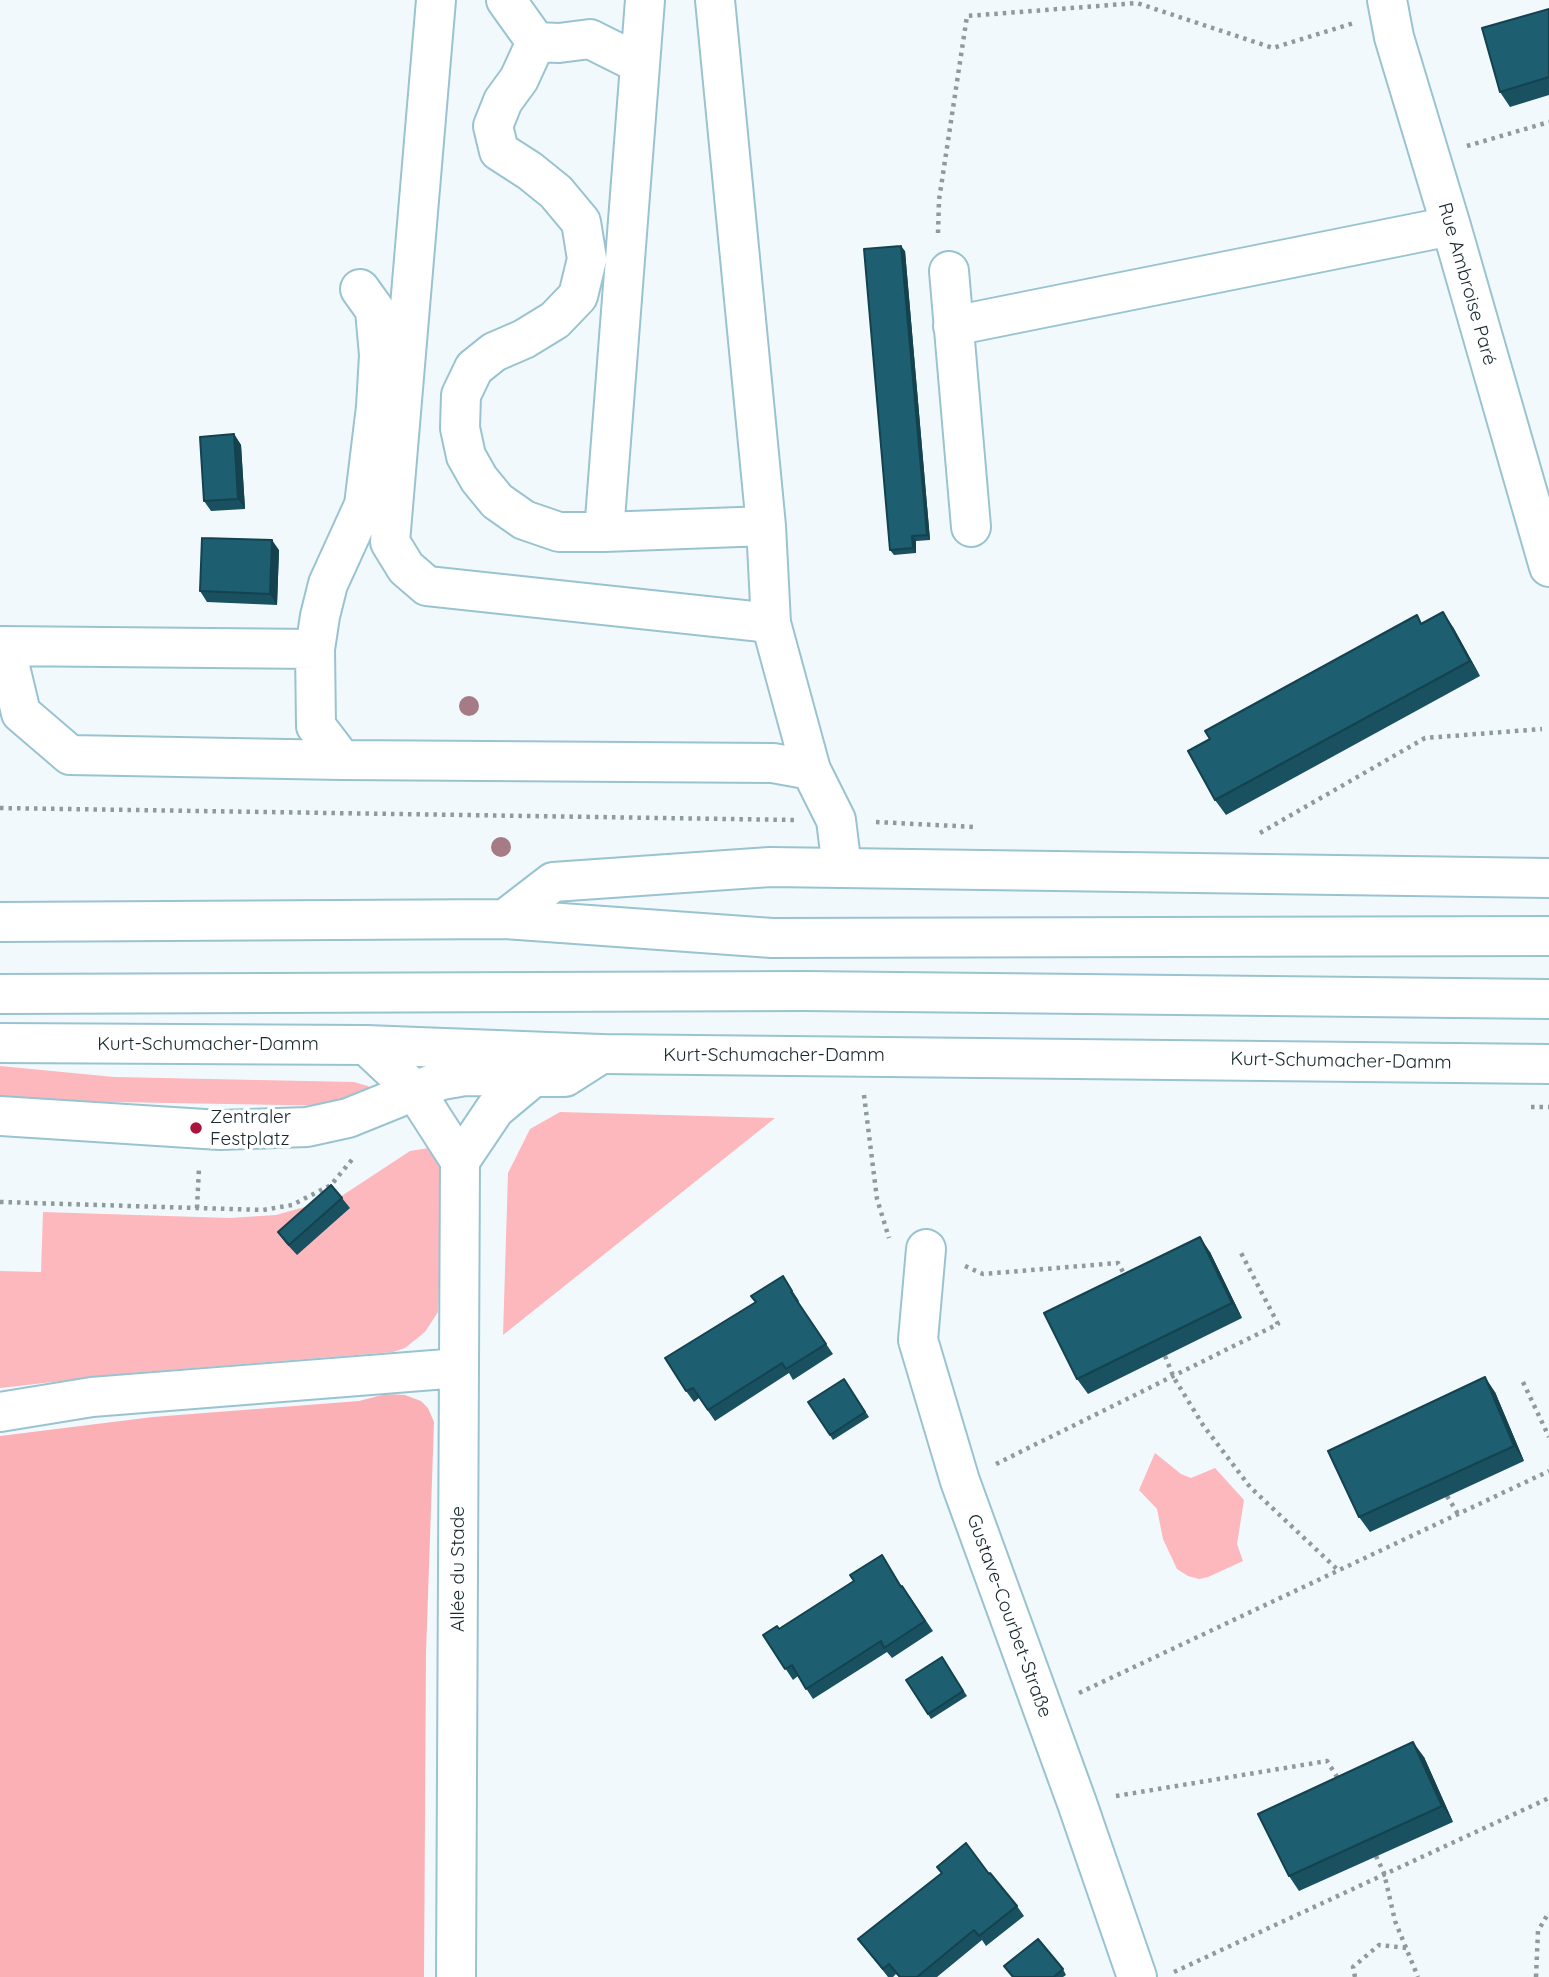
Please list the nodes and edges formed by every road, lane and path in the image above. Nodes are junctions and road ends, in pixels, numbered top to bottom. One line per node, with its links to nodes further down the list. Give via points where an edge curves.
1 (436, 0): 19 (main road, via 390,542 406,568 427,586)
2 (506, 0): 7 (main road)
3 (645, 0): 8 (main road)
4 (715, 0): 15 (main road)
5 (1387, 0): 11 (main road, Rue Ambroise Paré)
6 (1357, 22): 12 (path, via 1273,48 1137,3 967,16 939,200 938,241)
7 (536, 42): 8 (main road, via 590,39); 17 (main road, via 492,126 499,151 556,192 581,222 587,259 578,296 555,320 494,352 474,369 461,395 460,428 466,456 497,501 524,520 559,532)
8 (640, 64): 17 (main road)
9 (1549, 122): 10 (path)
10 (1462, 147)
11 (1451, 226): 14 (main road); 18 (main road, Rue Ambroise Paré)
12 (949, 271): 14 (main road)
13 (360, 289): 21 (main road, via 374,310 379,355 364,505 328,584)
14 (954, 326): 16 (main road)
15 (766, 526): 17 (main road); 19 (main road)
16 (971, 527)
17 (604, 532)
18 (1549, 567)
19 (771, 623): 24 (main road)
20 (2, 646): 21 (main road); 23 (main road, via 21,713 70,755)
21 (315, 649): 23 (main road, via 316,726)
22 (1542, 729): 27 (path, via 1425,737)
23 (342, 760): 24 (main road, via 773,763)
24 (811, 770): 28 (main road, via 836,820)
25 (0, 807): 26 (path)
26 (707, 819)
27 (1257, 835)
28 (842, 868): 29 (main road); 30 (main road, via 770,867 553,882)
29 (1549, 878)
30 (505, 919): 31 (main road); 32 (main road, via 772,938)
31 (0, 922)
32 (1549, 936)
33 (0, 994): 34 (main road, via 804,991)
34 (1549, 999)
35 (0, 1043): 36 (main road, Kurt-Schumacher-Damm)
36 (366, 1045): 37 (main road, Kurt-Schumacher-Damm); 40 (main road)
37 (601, 1054): 38 (main road, Kurt-Schumacher-Damm); 39 (main road, via 565,1077)
38 (1549, 1064)
39 (531, 1079): 40 (main road, via 465,1076); 44 (main road, via 495,1109)
40 (415, 1091): 42 (main road, via 348,1118 307,1127 220,1130); 44 (main road)
41 (864, 1095): 48 (path, via 877,1199)
42 (0, 1116)
43 (361, 1148): 47 (path, via 331,1185 292,1205 263,1210)
44 (460, 1161): 52 (main road, Allée du Stade)
45 (200, 1163): 47 (path)
46 (0, 1202): 47 (path)
47 (197, 1208)
48 (909, 1249): 50 (path, via 983,1274 1118,1263); 58 (main road, Gustave-Courbet-Straße, via 918,1340)
49 (1239, 1249): 53 (path, via 1278,1324)
50 (1128, 1281)
51 (1165, 1356): 53 (path)
52 (459, 1368): 55 (main road, via 92,1397); 70 (main road, Allée du Stade)
53 (1174, 1378): 58 (path); 61 (path, via 1250,1488)
54 (1524, 1382): 56 (path)
55 (0, 1412)
56 (1549, 1437)
57 (1549, 1471): 60 (path)
58 (960, 1481): 62 (main road, Gustave-Courbet-Straße)
59 (1447, 1496): 60 (path)
60 (1458, 1514): 61 (path)
61 (1339, 1570): 62 (path)
62 (1043, 1710): 65 (main road, Gustave-Courbet-Straße)
63 (1340, 1782): 65 (path, via 1327,1761)
64 (1549, 1798): 67 (path)
65 (1077, 1803): 71 (main road, Gustave-Courbet-Straße)
66 (1376, 1856): 67 (path)
67 (1384, 1873): 69 (path, via 1395,1921); 72 (path)
68 (1549, 1912): 75 (path, via 1538,1931)
69 (1408, 1948): 73 (path, via 1379,1945 1353,1967); 74 (path)
70 (456, 1977)
71 (1137, 1977)
72 (1163, 1977)
73 (1355, 1977)
74 (1418, 1977)
75 (1536, 1977)

